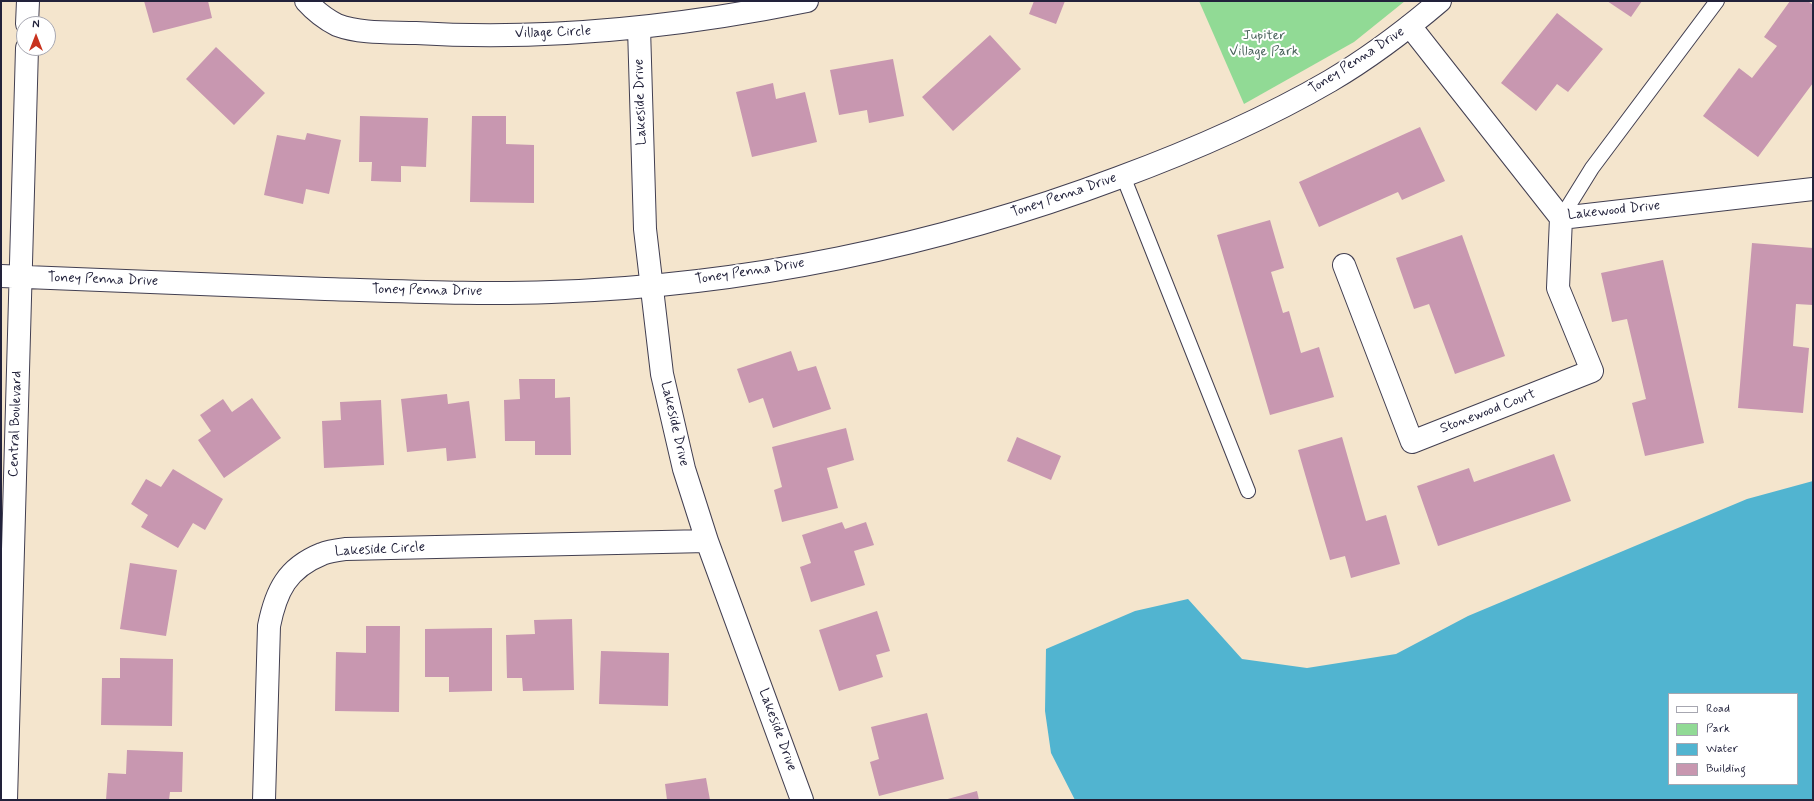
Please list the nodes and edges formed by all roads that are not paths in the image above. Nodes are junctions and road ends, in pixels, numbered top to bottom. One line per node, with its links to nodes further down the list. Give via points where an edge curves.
1 (28, 1): 6 (street)
2 (306, 1): 8 (street, Village Circle, via 317,13 338,25 361,30 440,35 547,34)
3 (807, 1): 8 (street, Village Circle, via 745,14)
4 (1440, 1): 7 (street, Toney Penna Drive)
5 (1717, 1): 12 (lane, via 1592,168)
6 (27, 16)
7 (1410, 26): 10 (street, Toney Penna Drive, via 1332,80 1253,122); 12 (street, Lakewood Drive)
8 (639, 28): 15 (street, Lakeside Drive, via 645,229)
9 (26, 56): 14 (street, Central Boulevard)
10 (1123, 176): 15 (street, Toney Penna Drive, via 1072,196 962,230 850,256 737,276); 16 (lane)
11 (1813, 189): 12 (street, Lakewood Drive)
12 (1561, 218): 13 (street, Stonewood Court, via 1558,288 1592,371 1412,442)
13 (1344, 265)
14 (11, 277): 15 (street, Toney Penna Drive, via 436,293 551,292); 18 (street, Central Boulevard)
15 (651, 286): 17 (street, Lakeside Drive, via 662,374 684,469)
16 (1248, 491)
17 (707, 541): 19 (street, Lakeside Circle, via 346,549 322,553 301,565 284,581 273,603 269,626); 20 (street, Lakeside Drive)
18 (6, 800)
19 (264, 800)
20 (802, 800)

